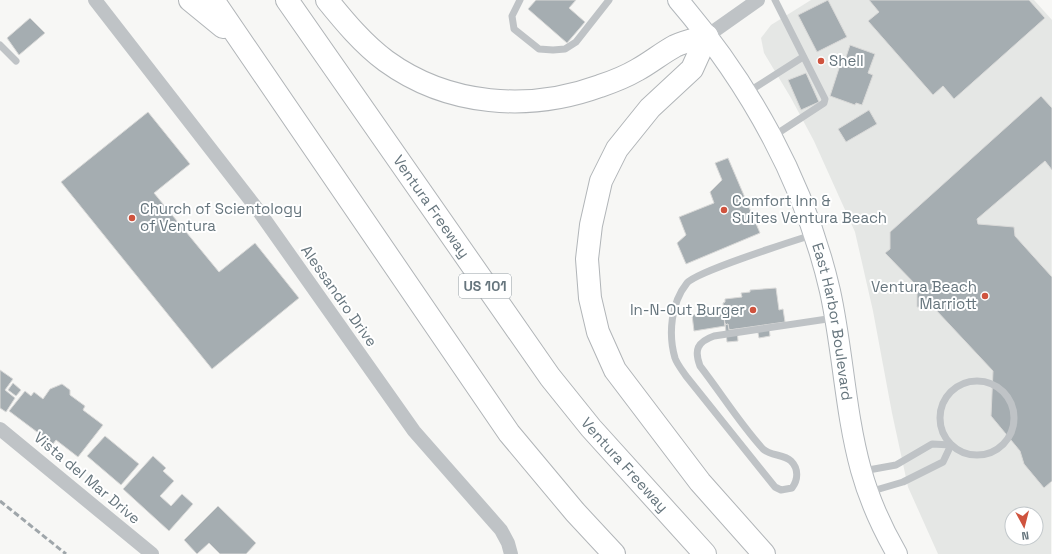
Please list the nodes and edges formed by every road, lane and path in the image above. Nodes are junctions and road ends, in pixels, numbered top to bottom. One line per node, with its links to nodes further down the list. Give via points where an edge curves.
1 (95, 0): 25 (street, Alessandro Drive, via 258,210 414,430 501,530)
2 (190, 0): 12 (highway)
3 (213, 0): 12 (highway)
4 (287, 0): 27 (highway, Ventura Freeway / US 101, via 550,377 591,428)
5 (327, 0): 11 (highway, via 352,30 385,61 410,76 447,92 499,102 530,102 600,86 635,71 676,45)
6 (520, 0): 7 (lane, via 512,16 514,29 538,49 553,50 565,49 576,42)
7 (609, 0)
8 (678, 0): 11 (main road, East Harbor Boulevard)
9 (758, 0): 11 (street)
10 (775, 0): 14 (lane)
11 (707, 36): 16 (main road, East Harbor Boulevard); 28 (highway, via 692,69 645,114 617,149 601,180 587,259 590,298 598,332 615,370 700,482)
12 (244, 44): 26 (highway, via 509,433)
13 (0, 45): 15 (lane)
14 (803, 57): 16 (lane); 17 (lane, via 824,103)
15 (16, 61)
16 (747, 93): 17 (main road, East Harbor Boulevard)
17 (772, 137): 18 (main road, East Harbor Boulevard)
18 (814, 234): 19 (main road, East Harbor Boulevard); 19 (lane, via 718,268 688,282 677,302 670,335 676,359 686,376 774,487 781,490 792,488 797,482 798,474 794,466 782,456 765,450 700,366 696,357 697,349 700,344 714,336)
19 (835, 318): 22 (main road, East Harbor Boulevard, via 852,431)
20 (0, 429): 24 (street, Vista del Mar Drive)
21 (951, 445): 21 (lane, via 961,452 973,455 996,450 1005,442 1014,421 1013,409 1008,398 1000,390 984,383 966,383 955,389 946,398 941,410 940,423); 22 (lane, via 932,444 896,465); 23 (lane, via 943,462 902,482)
22 (862, 471): 23 (main road, East Harbor Boulevard)
23 (869, 492): 29 (main road, East Harbor Boulevard)
24 (152, 554)
25 (511, 554)
26 (614, 554)
27 (705, 554)
28 (764, 554)
29 (897, 554)

